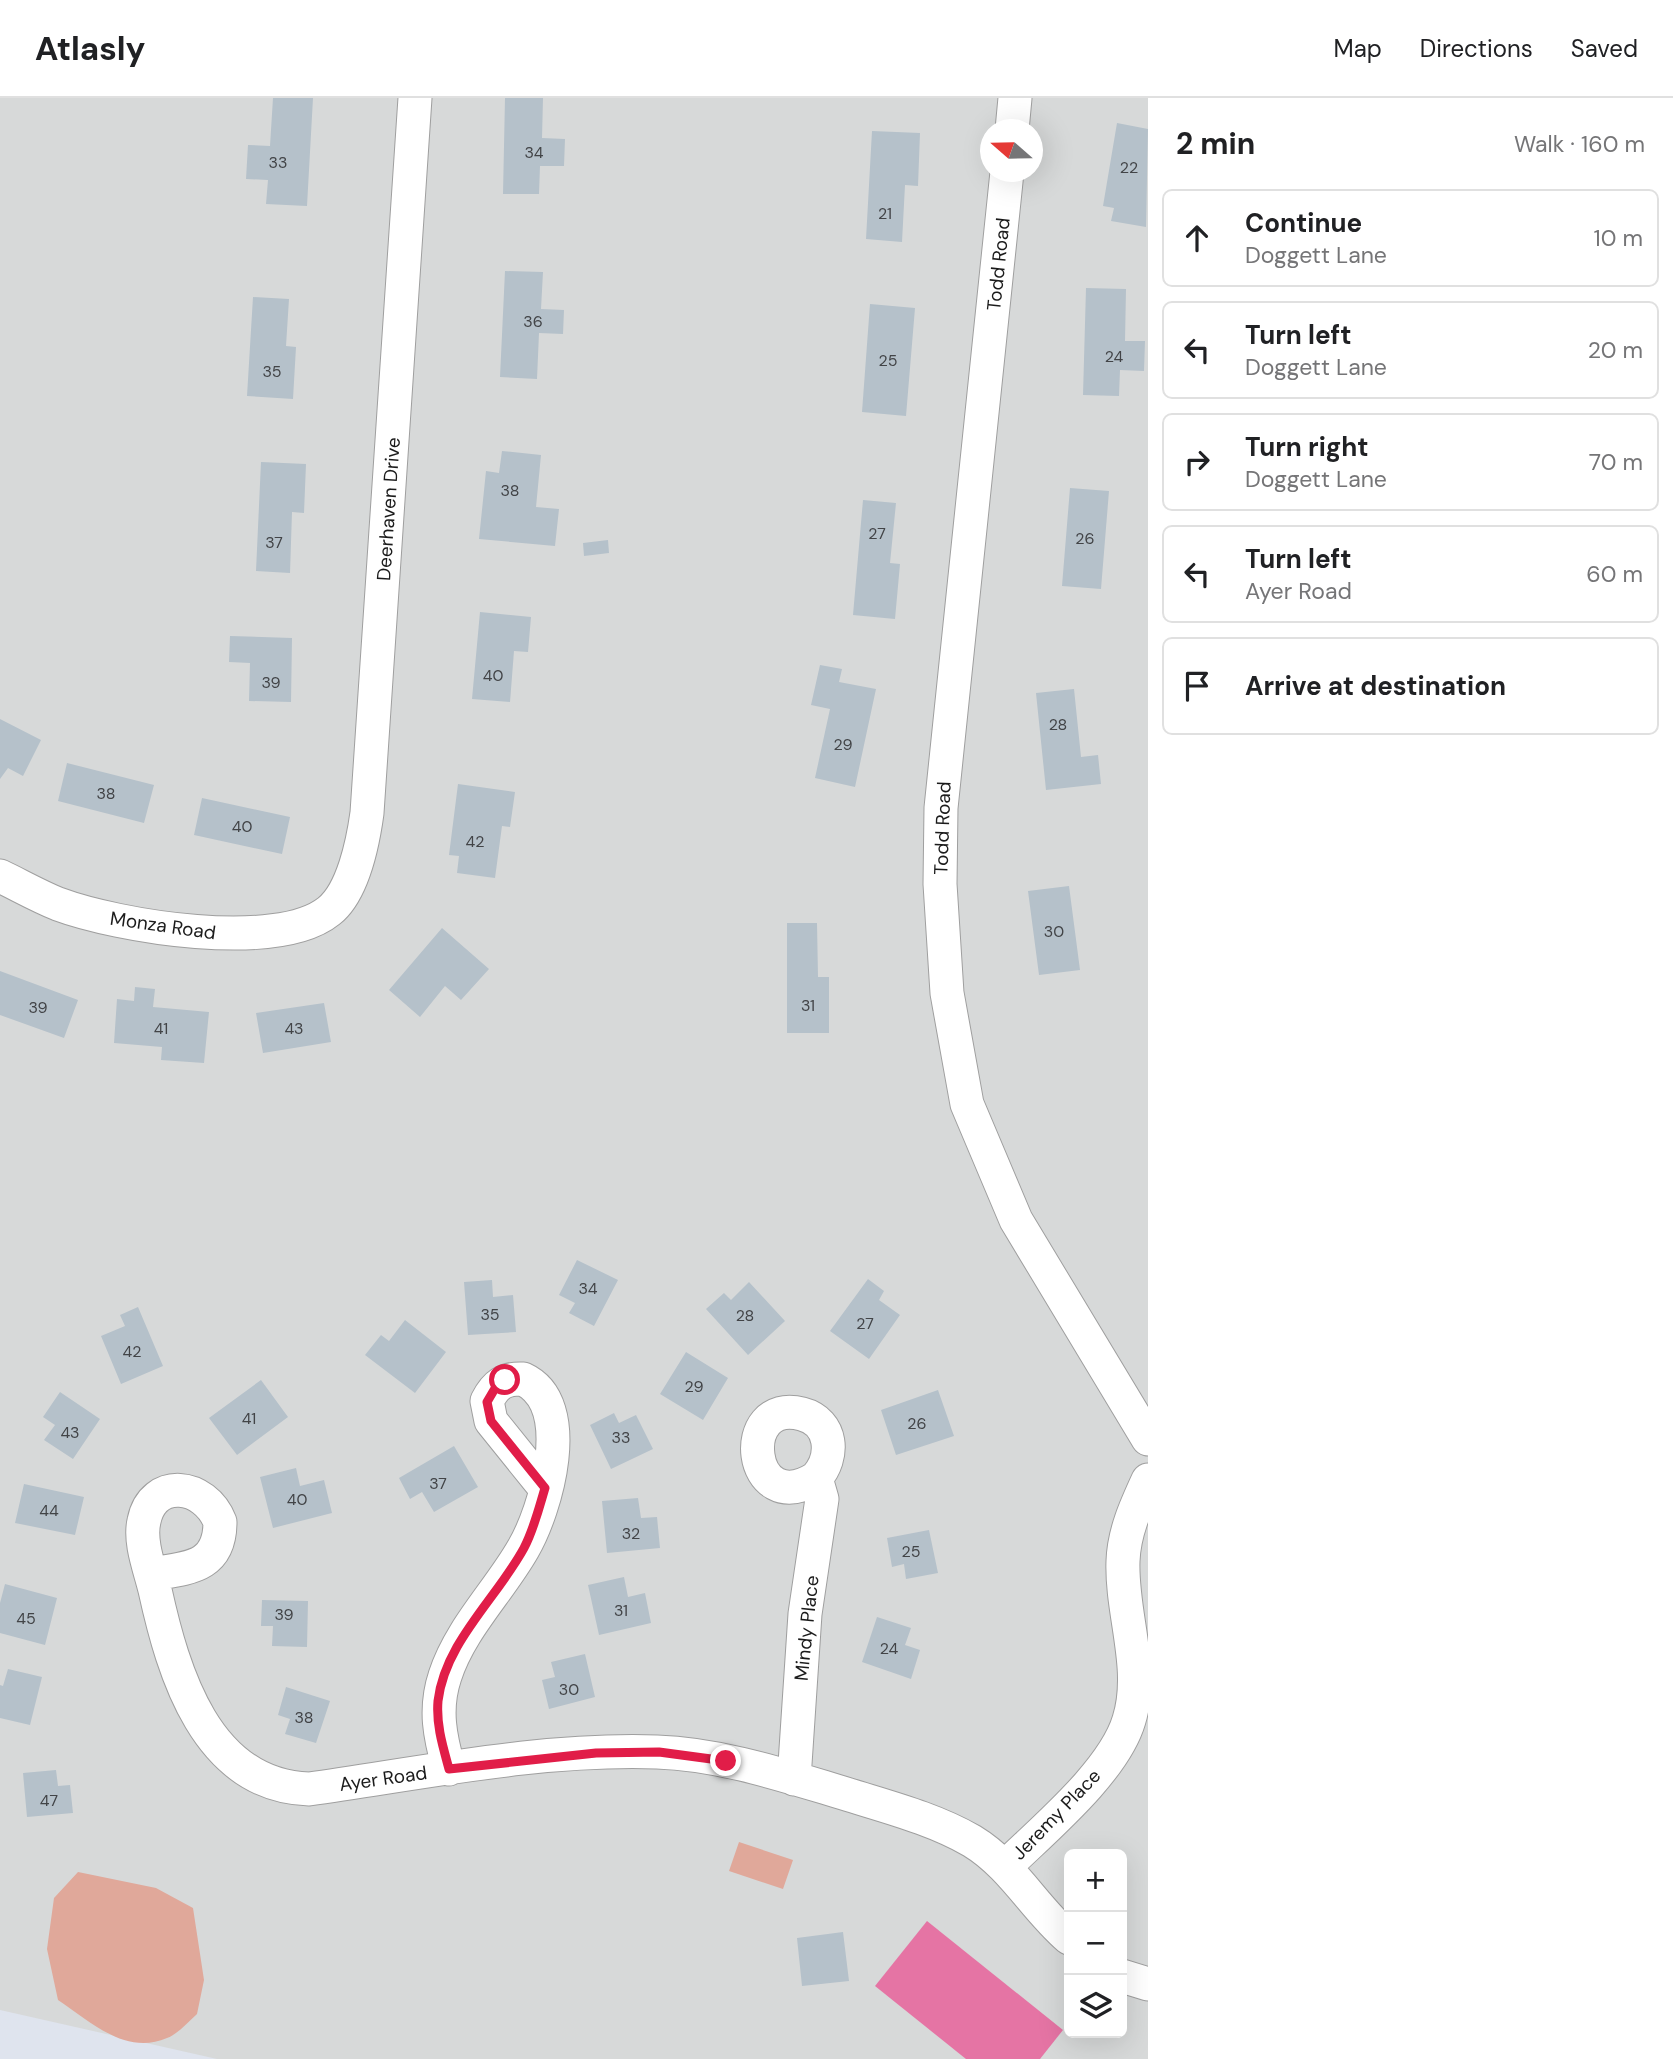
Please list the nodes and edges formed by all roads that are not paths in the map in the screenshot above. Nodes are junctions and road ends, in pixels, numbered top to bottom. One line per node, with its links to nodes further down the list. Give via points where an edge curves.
1 (415, 98): 6 (street, Deerhaven Drive, via 367,813 350,881)
2 (1015, 98): 3 (street)
3 (1013, 119)
4 (1006, 182): 7 (street, Todd Road, via 941,808 947,993 967,1104 1016,1220)
5 (0, 876): 6 (street, Monza Road, via 58,904 118,921 213,932 264,933 300,926)
6 (330, 911)
7 (1148, 1439)
8 (816, 1478): 13 (street, Mindy Place, via 822,1499 805,1614)
9 (1148, 1480): 14 (street, Jeremy Place, via 1128,1525 1123,1560 1136,1691 1129,1722 1113,1752 1076,1797)
10 (545, 1488): 12 (street, via 524,1548 458,1647 446,1673 438,1701 439,1730)
11 (151, 1574): 12 (street, Ayer Road, via 177,1674 196,1713 243,1768 272,1785 309,1789)
12 (449, 1769): 13 (street, Ayer Road, via 596,1753 659,1752 726,1761)
13 (794, 1779): 14 (street, Ayer Road, via 929,1819)
14 (1006, 1866): 15 (street, Ayer Road)
15 (1064, 1934)
16 (1127, 1978): 17 (street)
17 (1148, 1984)

